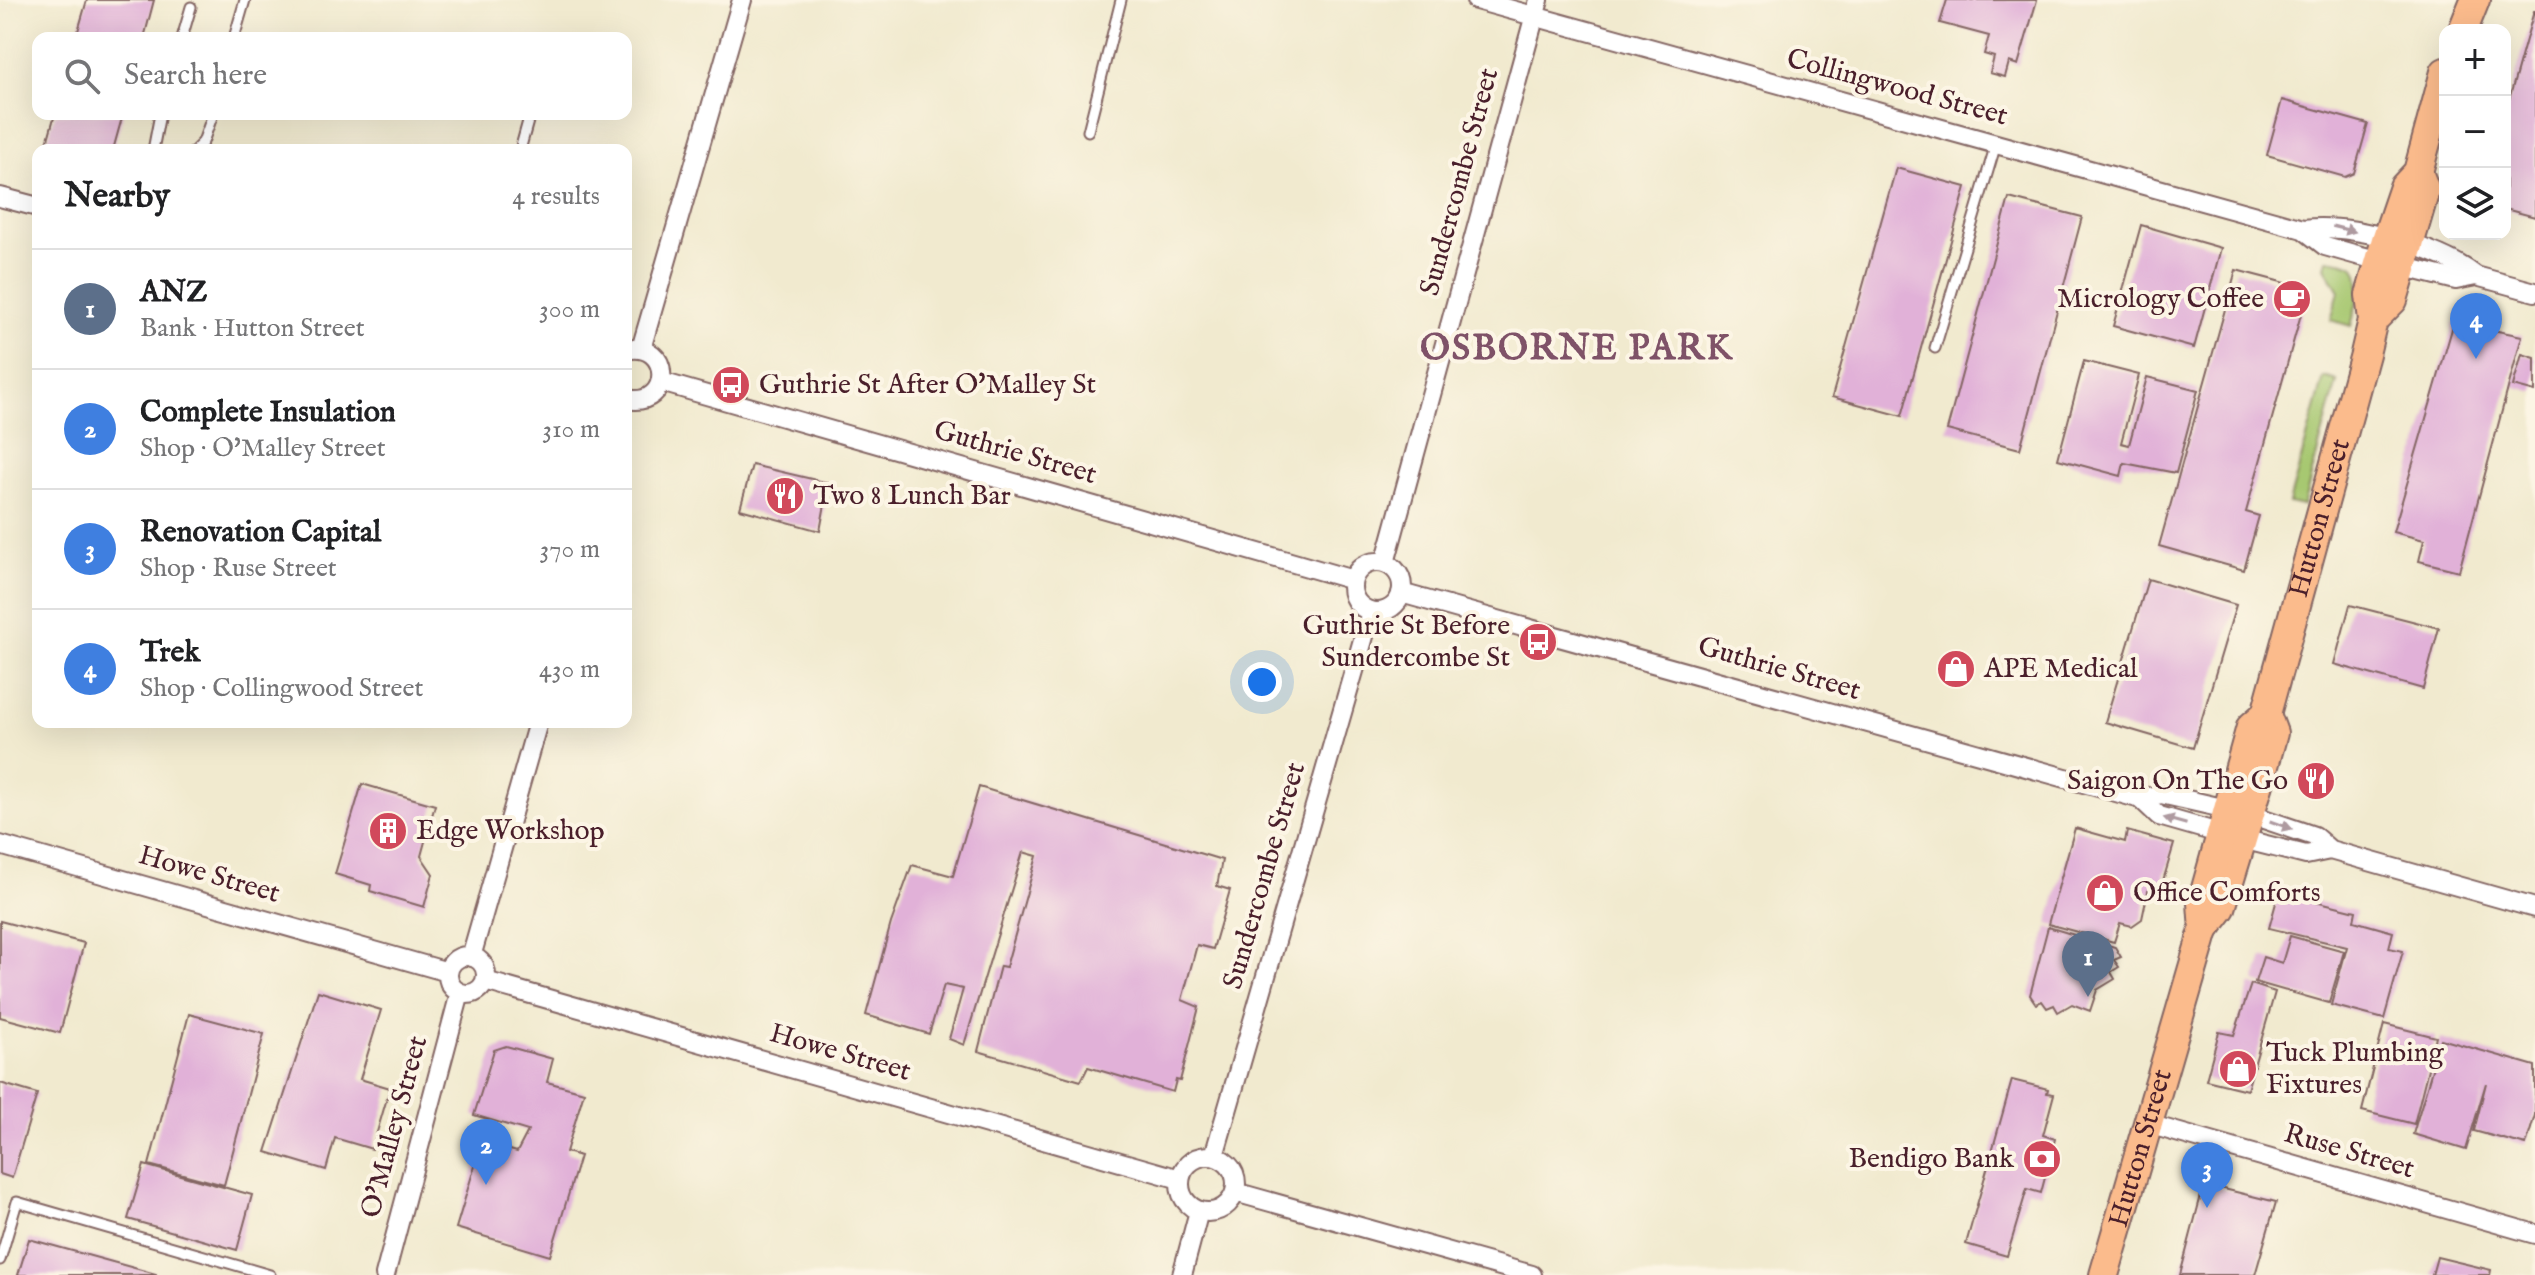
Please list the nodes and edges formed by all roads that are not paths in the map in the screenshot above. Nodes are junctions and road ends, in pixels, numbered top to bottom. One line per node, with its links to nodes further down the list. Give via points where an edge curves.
1 (245, 0): 12 (lane)
2 (742, 0): 27 (street)
3 (1121, 0): 17 (lane)
4 (1476, 0): 8 (street, Collingwood Street)
5 (2453, 0): 9 (main road)
6 (2475, 0): 10 (main road)
7 (191, 7): 11 (lane)
8 (1536, 8): 21 (street, Collingwood Street); 30 (street, Sundercombe Street)
9 (2451, 24)
10 (2465, 24)
11 (184, 32)
12 (236, 32)
13 (2439, 94): 24 (main road, Hutton Street, via 2418,172 2425,190)
14 (159, 120): 18 (lane)
15 (211, 120): 19 (lane)
16 (528, 120): 20 (lane)
17 (1088, 131)
18 (154, 144)
19 (201, 144)
20 (522, 144)
21 (1996, 144): 24 (street, Collingwood Street, via 2303,229 2325,246); 26 (lane)
22 (0, 197): 23 (street)
23 (32, 205)
24 (2394, 253): 25 (street, Collingwood Street, via 2462,266 2476,276); 36 (main road, Hutton Street, via 2393,300 2373,320 2266,714 2251,727)
25 (2535, 292)
26 (1935, 348)
27 (634, 350): 28 (street, via 656,358)
28 (661, 382): 29 (street, via 643,400); 31 (street, Guthrie Street)
29 (632, 399)
30 (1385, 563): 31 (street, via 1362,567); 32 (street, via 1398,575)
31 (1353, 580): 33 (street, via 1355,600)
32 (1401, 593): 33 (street, via 1387,610); 35 (street, Guthrie Street)
33 (1371, 612): 45 (street, Sundercombe Street)
34 (536, 728): 40 (street)
35 (2141, 799): 36 (street, Guthrie Street, via 2161,794); 36 (street, Guthrie Street, one-way to 35, via 2159,816)
36 (2235, 824): 38 (street, Guthrie Street, one-way to 38, via 2314,836); 38 (street, Guthrie Street, via 2306,855); 44 (main road, Hutton Street, via 2202,903 2204,930)
37 (0, 845): 41 (street, Howe Street)
38 (2330, 850): 39 (street, Guthrie Street)
39 (2535, 908)
40 (471, 957): 41 (street, via 454,961); 42 (street, via 485,969)
41 (448, 972): 43 (street)
42 (485, 981): 43 (street, via 472,993); 46 (street, Howe Street)
43 (460, 993): 52 (street, O'Malley Street)
44 (2148, 1124): 49 (street, Ruse Street); 55 (main road, Hutton Street)
45 (1214, 1156): 46 (street, via 1196,1158); 47 (street, via 1232,1170)
46 (1180, 1179): 48 (street, via 1182,1195)
47 (1235, 1192): 48 (street, via 1225,1207); 54 (street)
48 (1199, 1211): 53 (street)
49 (2535, 1234)
50 (0, 1260): 51 (lane, via 17,1202)
51 (270, 1275)
52 (385, 1275)
53 (1182, 1275)
54 (1532, 1275)
55 (2104, 1275)

